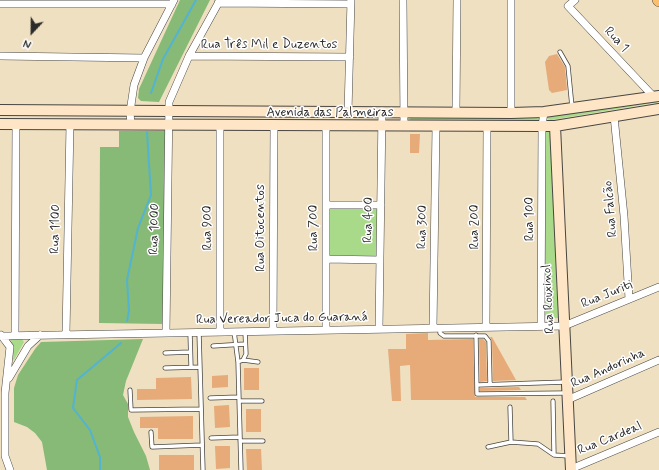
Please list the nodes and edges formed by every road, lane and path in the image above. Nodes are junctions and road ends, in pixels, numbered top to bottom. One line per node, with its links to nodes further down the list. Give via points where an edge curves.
1 (403, 0): 24 (street)
2 (457, 0): 21 (street)
3 (511, 0): 26 (street)
4 (575, 0): 14 (street, Rua 1, via 568,6)
5 (219, 1): 7 (street); 11 (street, Rua 1000)
6 (173, 2): 8 (street); 13 (street)
7 (351, 2): 12 (street)
8 (0, 4)
9 (560, 52): 15 (lane, via 568,66)
10 (0, 56): 13 (street)
11 (188, 56): 12 (street, Rua Três Mil e Duzentos); 19 (street, Rua 1000, via 170,96)
12 (350, 57): 23 (street)
13 (144, 58): 22 (street, via 134,84)
14 (656, 96): 15 (street, Avenida das Palmeiras)
15 (572, 108): 25 (street, Avenida das Palmeiras)
16 (659, 109): 27 (street, Avenida das Palmeiras)
17 (0, 110): 18 (street, Avenida das Palmeiras)
18 (28, 110): 22 (street, Avenida das Palmeiras); 30 (street)
19 (168, 111): 22 (street, Avenida das Palmeiras); 23 (street, Avenida das Palmeiras); 33 (street, Rua 1000)
20 (382, 111): 23 (street, Avenida das Palmeiras); 24 (street, Avenida das Palmeiras); 37 (street, Rua 400)
21 (456, 111): 24 (street, Avenida das Palmeiras); 26 (street, Avenida das Palmeiras)
22 (130, 112): 32 (street)
23 (348, 112)
24 (404, 112): 38 (street)
25 (544, 112): 26 (street, Avenida das Palmeiras); 39 (street, Rua 100)
26 (511, 113)
27 (614, 116): 40 (street, Avenida das Palmeiras); 48 (street, Rua Falcão)
28 (0, 124): 29 (street, Avenida das Palmeiras)
29 (16, 124): 30 (street, Avenida das Palmeiras); 67 (street)
30 (27, 124): 31 (street, Avenida das Palmeiras)
31 (70, 124): 32 (street, Avenida das Palmeiras); 62 (street, Rua 1100)
32 (131, 125): 33 (street, Avenida das Palmeiras)
33 (168, 125): 34 (street, Avenida das Palmeiras); 61 (street, Rua 1000)
34 (220, 125): 35 (street, Avenida das Palmeiras); 59 (street, Rua 900)
35 (274, 126): 36 (street, Avenida das Palmeiras); 56 (street, Rua Oitocentos)
36 (326, 126): 37 (street, Avenida das Palmeiras); 43 (street, Rua 700)
37 (382, 126): 38 (street, Avenida das Palmeiras); 44 (street, Rua 400)
38 (404, 126): 41 (street, Avenida das Palmeiras)
39 (542, 126): 40 (street, Avenida das Palmeiras); 42 (street, Avenida das Palmeiras); 49 (street, Rua 100)
40 (555, 126): 50 (street, Rua Rouxinol)
41 (436, 127): 42 (street, Avenida das Palmeiras); 52 (street, Rua 300)
42 (487, 127): 51 (street, Rua 200)
43 (326, 205): 44 (street); 45 (street, Rua 700)
44 (381, 206): 46 (street, Rua 400)
45 (326, 259): 46 (street); 54 (street, Rua 700)
46 (380, 260): 53 (street, Rua 400)
47 (659, 287): 48 (street, Rua Juriti)
48 (629, 300): 50 (street, Rua Juriti)
49 (541, 326): 50 (street, Rua Vereador Juca do Guaraná); 51 (street, Rua Vereador Juca do Guaraná)
50 (564, 326): 81 (street, Rua Rouxinol)
51 (486, 327): 52 (street, Rua Vereador Juca do Guaraná)
52 (437, 328): 53 (street, Rua Vereador Juca do Guaraná); 65 (lane, via 444,336)
53 (379, 329): 54 (street, Rua Vereador Juca do Guaraná)
54 (326, 330): 56 (street, Rua Vereador Juca do Guaraná)
55 (245, 331): 56 (street, Rua Vereador Juca do Guaraná); 60 (street, Rua Vereador Juca do Guaraná); 68 (lane)
56 (273, 331)
57 (190, 332): 58 (street, Rua Vereador Juca do Guaraná); 61 (street, Rua Vereador Juca do Guaraná); 72 (lane)
58 (199, 332): 59 (street, Rua Vereador Juca do Guaraná); 78 (lane)
59 (220, 332): 60 (street, Rua Vereador Juca do Guaraná)
60 (234, 332): 69 (lane)
61 (166, 333): 62 (street, Rua Vereador Juca do Guaraná)
62 (66, 334): 64 (street, Rua Vereador Juca do Guaraná)
63 (24, 335): 64 (street, Rua Vereador Juca do Guaraná); 67 (street, Rua Vereador Juca do Guaraná); 71 (street)
64 (40, 335): 71 (street)
65 (476, 335): 82 (lane, via 485,336 489,341); 83 (lane)
66 (1, 336): 67 (street, Rua Vereador Juca do Guaraná); 84 (street, via 10,347)
67 (15, 336)
68 (245, 344): 69 (lane); 74 (lane, via 246,354)
69 (235, 345): 70 (lane); 76 (lane)
70 (213, 346)
71 (26, 350): 84 (street)
72 (190, 352): 73 (lane); 79 (lane)
73 (165, 353)
74 (243, 360): 76 (lane); 77 (lane)
75 (659, 360): 86 (street, Rua Andorinha)
76 (238, 362): 88 (lane)
77 (258, 362)
78 (200, 366): 79 (lane); 92 (lane)
79 (191, 367): 80 (lane)
80 (165, 368)
81 (566, 382): 82 (lane); 86 (street, Rua Rouxinol)
82 (490, 384): 83 (lane)
83 (477, 385): 86 (lane, via 477,394)
84 (5, 388): 104 (street, via 5,456)
85 (130, 390): 92 (lane, via 131,410)
86 (567, 397): 102 (street, Rua Rouxinol)
87 (210, 398): 88 (lane)
88 (239, 399): 89 (lane); 96 (lane)
89 (262, 401)
90 (553, 401): 101 (lane)
91 (510, 407): 98 (lane)
92 (201, 409): 99 (lane)
93 (152, 432): 99 (lane, via 152,447)
94 (659, 432): 103 (street, Rua Cardeal)
95 (211, 438): 96 (lane)
96 (240, 439): 97 (lane); 106 (lane)
97 (263, 441)
98 (511, 442): 100 (lane); 101 (lane, via 538,444)
99 (202, 445): 105 (lane)
100 (488, 447)
101 (554, 455): 102 (lane)
102 (570, 456): 103 (street, Rua Rouxinol)
103 (571, 469)
104 (10, 470)
105 (203, 470)
106 (240, 470)

